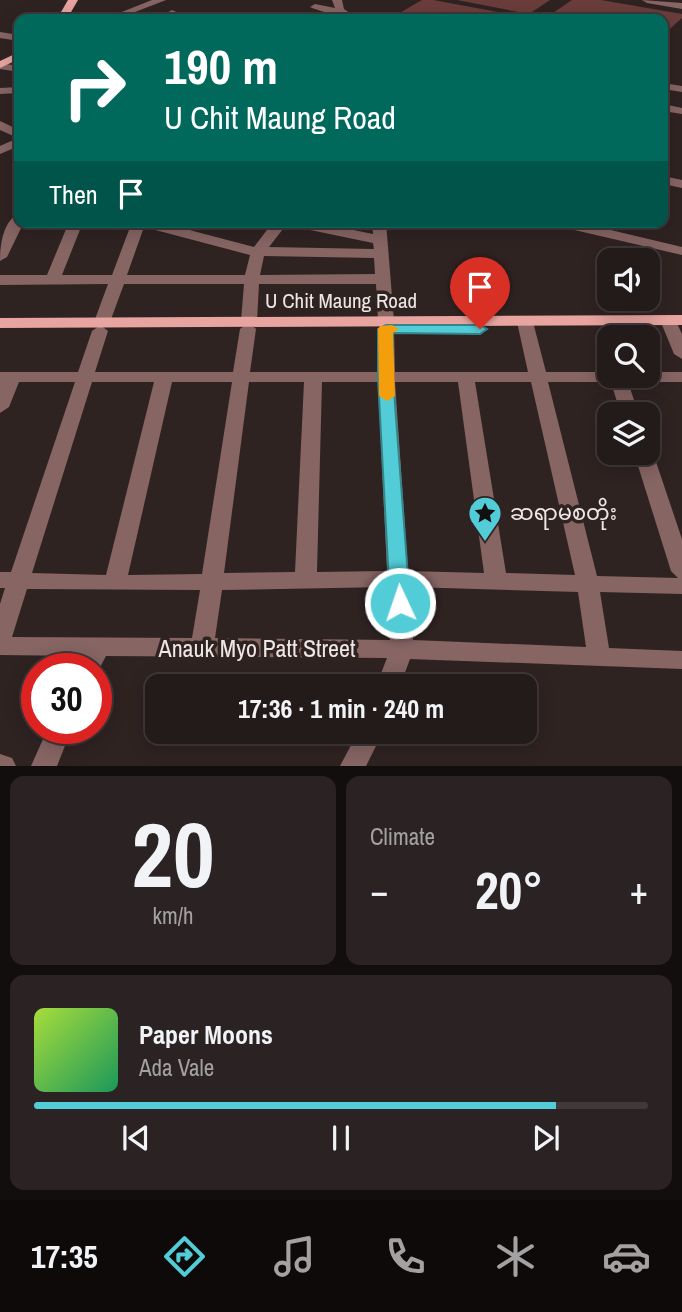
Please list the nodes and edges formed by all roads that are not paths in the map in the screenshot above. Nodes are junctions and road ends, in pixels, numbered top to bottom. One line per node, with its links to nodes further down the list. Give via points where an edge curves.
1 (161, 0): 6 (street)
2 (647, 0): 3 (street)
3 (682, 6)
4 (315, 7): 5 (street)
5 (338, 7)
6 (123, 14)
7 (14, 228): 18 (street)
8 (74, 228): 19 (street)
9 (138, 228): 20 (street)
10 (163, 228): 16 (street)
11 (276, 228): 16 (street)
12 (313, 228): 15 (street)
13 (379, 228): 15 (street)
14 (584, 228): 17 (street)
15 (381, 247): 16 (street); 22 (street)
16 (258, 251): 21 (street)
17 (682, 251)
18 (0, 257)
19 (53, 279): 20 (street); 23 (street)
20 (116, 279): 21 (street); 28 (street)
21 (252, 279): 22 (street); 25 (street)
22 (383, 279): 26 (street)
23 (0, 280)
24 (0, 323): 28 (main road, U Chit Maung Road)
25 (248, 325): 26 (main road, U Chit Maung Road); 28 (main road, U Chit Maung Road); 37 (street)
26 (386, 325): 29 (main road, U Chit Maung Road); 38 (street)
27 (676, 325): 29 (main road, U Chit Maung Road); 31 (street)
28 (101, 326): 30 (main road, U Chit Maung Road); 33 (street)
29 (526, 326): 40 (street)
30 (0, 331)
31 (682, 354)
32 (6, 377): 33 (street); 43 (street)
33 (84, 377): 41 (street); 48 (street)
34 (597, 377): 40 (street)
35 (660, 377): 36 (street)
36 (682, 377)
37 (240, 378): 41 (street); 42 (street); 49 (street)
38 (386, 378): 39 (street); 42 (street); 47 (street)
39 (466, 378): 40 (street); 50 (street)
40 (538, 378): 52 (street)
41 (164, 379): 51 (street)
42 (313, 379): 46 (street)
43 (0, 407)
44 (647, 465): 45 (street)
45 (682, 571)
46 (306, 579): 47 (street); 49 (street)
47 (399, 579): 50 (street); 57 (street)
48 (10, 580): 51 (street); 54 (street)
49 (210, 581): 51 (street); 56 (street)
50 (496, 582): 52 (street)
51 (115, 583)
52 (588, 584): 53 (street); 60 (street)
53 (682, 586)
54 (0, 638)
55 (0, 646): 58 (street, Anauk Myo Patt Street)
56 (202, 649): 57 (street, Anauk Myo Patt Street); 59 (street, Anauk Myo Patt Street)
57 (402, 649): 60 (street, Anauk Myo Patt Street); 62 (street)
58 (54, 653)
59 (112, 656)
60 (599, 656): 61 (street, Anauk Myo Patt Street)
61 (682, 660)
62 (393, 674)
63 (53, 744): 65 (street)
64 (364, 744): 66 (street)
65 (44, 766)
66 (353, 766)

